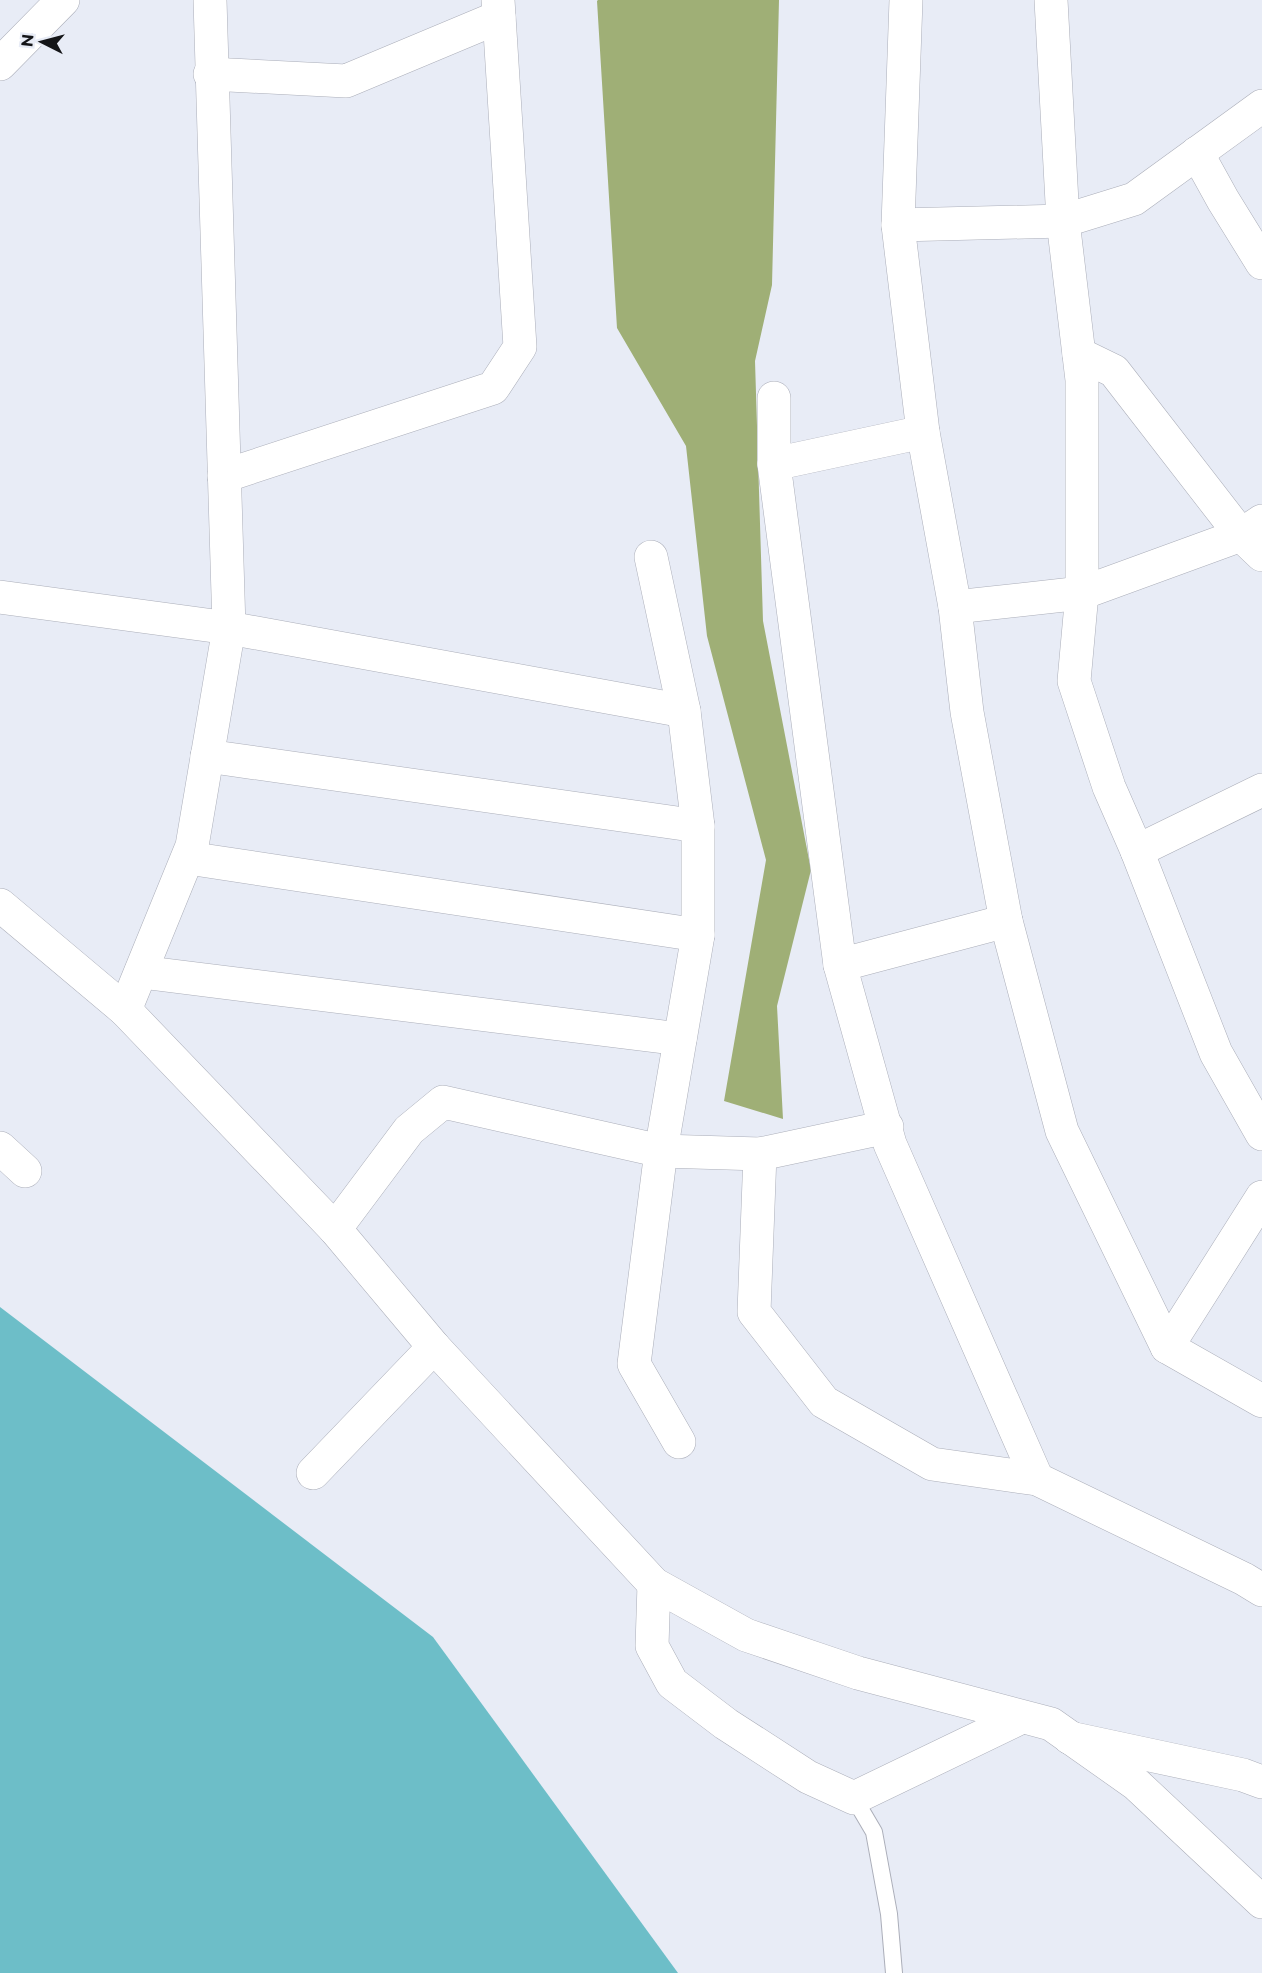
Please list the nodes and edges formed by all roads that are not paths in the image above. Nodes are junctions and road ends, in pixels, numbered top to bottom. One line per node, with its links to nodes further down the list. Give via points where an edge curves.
1 (63, 0): 6 (street)
2 (210, 0): 7 (street)
3 (906, 0): 11 (street)
4 (1051, 0): 10 (street)
5 (498, 8): 7 (street, via 346,81); 17 (street, via 520,347 493,388)
6 (0, 63)
7 (210, 74): 17 (street)
8 (1262, 106): 9 (street)
9 (1197, 153): 10 (street, via 1134,200); 12 (street)
10 (1063, 221): 11 (street); 13 (street)
11 (898, 225): 15 (street)
12 (1262, 263)
13 (1079, 354): 18 (street, via 1114,371); 20 (street)
14 (774, 398): 16 (street)
15 (923, 432): 16 (street); 22 (street)
16 (774, 464): 33 (street)
17 (224, 476): 23 (street)
18 (1255, 537): 20 (street)
19 (651, 557): 24 (street)
20 (1082, 593): 22 (street); 28 (street, via 1074,681 1109,787)
21 (0, 597): 23 (street)
22 (955, 607): 31 (street, via 967,712)
23 (229, 628): 24 (street); 25 (street)
24 (684, 711): 27 (street)
25 (207, 756): 27 (street); 29 (street)
26 (1262, 790): 28 (street)
27 (698, 826): 32 (street)
28 (1137, 851): 38 (street, via 1216,1053)
29 (188, 858): 32 (street); 34 (street)
30 (0, 905): 35 (street)
31 (1006, 921): 33 (street); 46 (street, via 1062,1131)
32 (698, 935): 36 (street)
33 (840, 965): 37 (street)
34 (141, 972): 35 (street); 36 (street)
35 (125, 1010): 44 (street)
36 (680, 1039): 40 (street)
37 (886, 1127): 41 (street); 50 (street, via 890,1144)
38 (1262, 1134)
39 (0, 1148): 42 (street)
40 (661, 1151): 41 (street); 44 (street, via 443,1102 409,1130); 48 (street, via 634,1364)
41 (760, 1154): 50 (street, via 753,1312 824,1402 932,1464)
42 (25, 1171)
43 (1262, 1197): 46 (street)
44 (335, 1229): 45 (street)
45 (434, 1347): 49 (street); 51 (street)
46 (1167, 1347): 47 (street)
47 (1262, 1401)
48 (679, 1442)
49 (313, 1473)
50 (1037, 1479): 52 (street)
51 (654, 1584): 53 (street, via 746,1635 858,1673); 56 (street, via 652,1646 672,1683 726,1724 808,1777)
52 (1262, 1590)
53 (1022, 1717): 54 (street, via 1051,1724); 56 (street)
54 (1070, 1738): 55 (street); 57 (street, via 1136,1784)
55 (1262, 1782)
56 (854, 1798): 58 (lane, via 874,1832 889,1914)
57 (1262, 1902)
58 (894, 1973)

